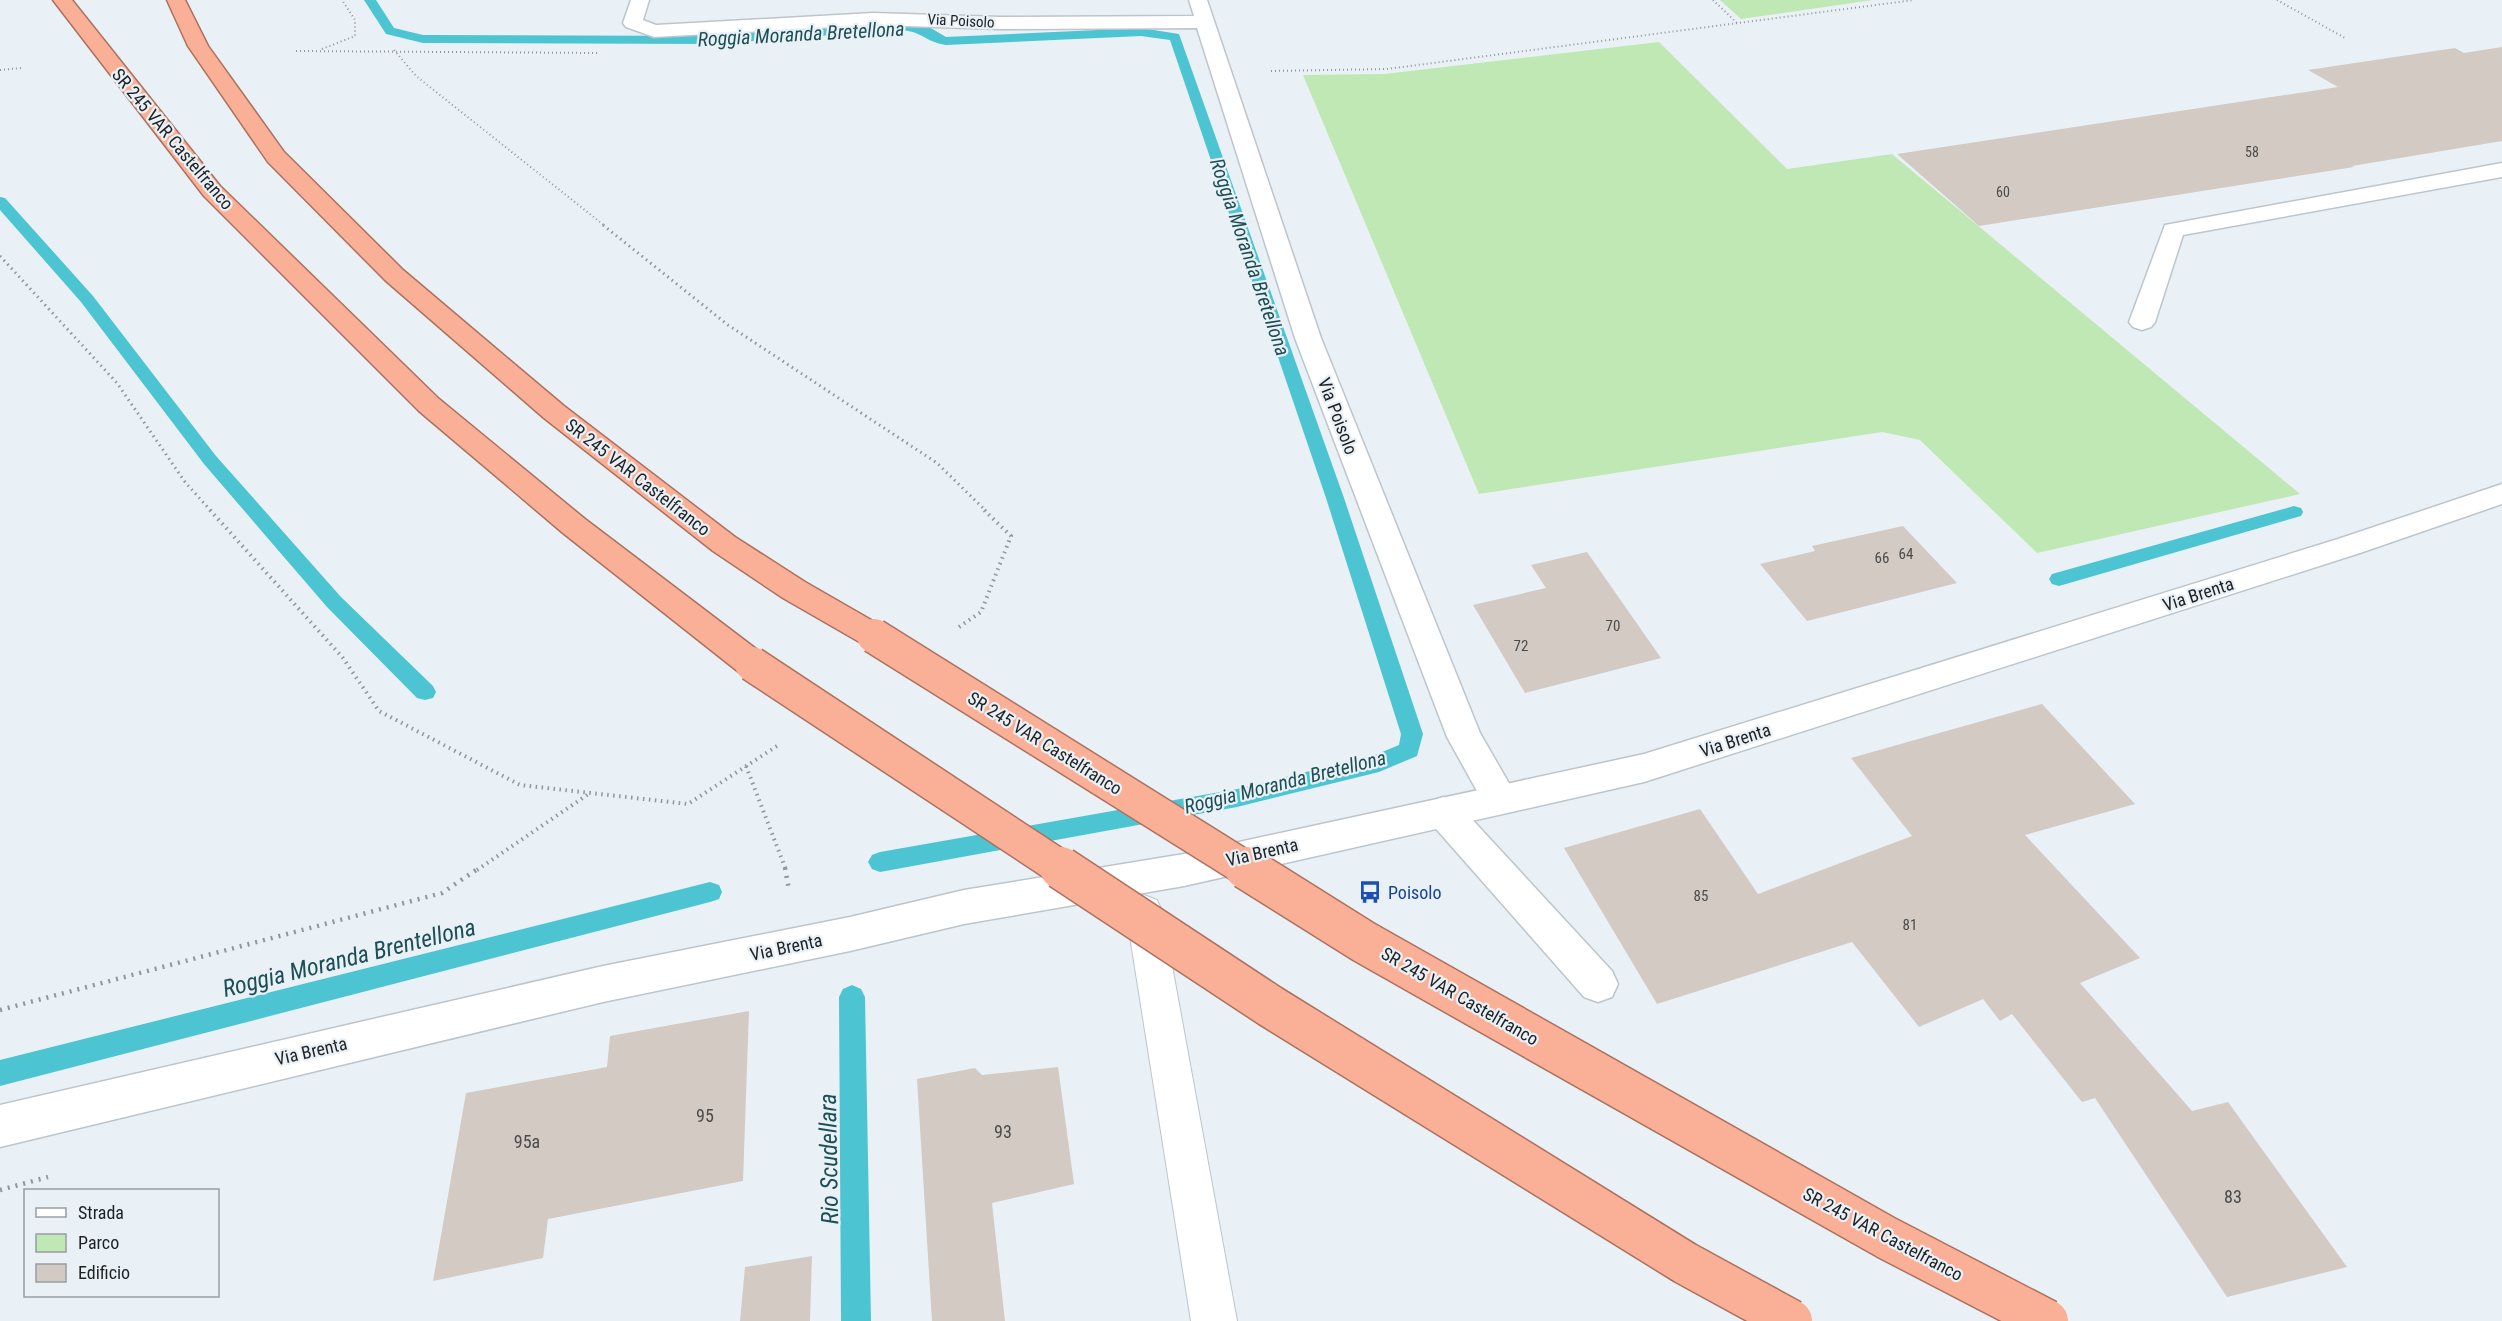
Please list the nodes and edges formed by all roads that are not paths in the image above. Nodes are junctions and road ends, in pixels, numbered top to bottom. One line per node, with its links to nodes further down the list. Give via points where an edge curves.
1 (62, 0): 14 (highway, SR 245 VAR Castelfranco, bridge, via 212,190 429,405 574,526 752,664 1270,1005 1685,1263)
2 (176, 0): 15 (highway, SR 245 VAR Castelfranco, bridge, via 198,46 276,157 394,275 554,412 724,544 1365,942 1887,1238)
3 (640, 0): 4 (street, Via Poisolo, via 633,23 654,31 873,19 1000,23)
4 (1203, 11): 8 (street, Via Poisolo, via 1312,349 1446,694 1464,737)
5 (2502, 170): 6 (street, via 2173,230)
6 (2142, 322)
7 (2502, 494): 8 (street, Via Brenta, via 1644,768)
8 (1500, 799): 9 (street, Via Brenta)
9 (1443, 812): 10 (street, Via Brenta); 11 (street)
10 (1135, 878): 12 (street, Via Brenta, via 964,907 603,984); 13 (lane, via 1145,915)
11 (1598, 984)
12 (0, 1125)
13 (1214, 1321)
14 (1791, 1321)
15 (2047, 1321)

